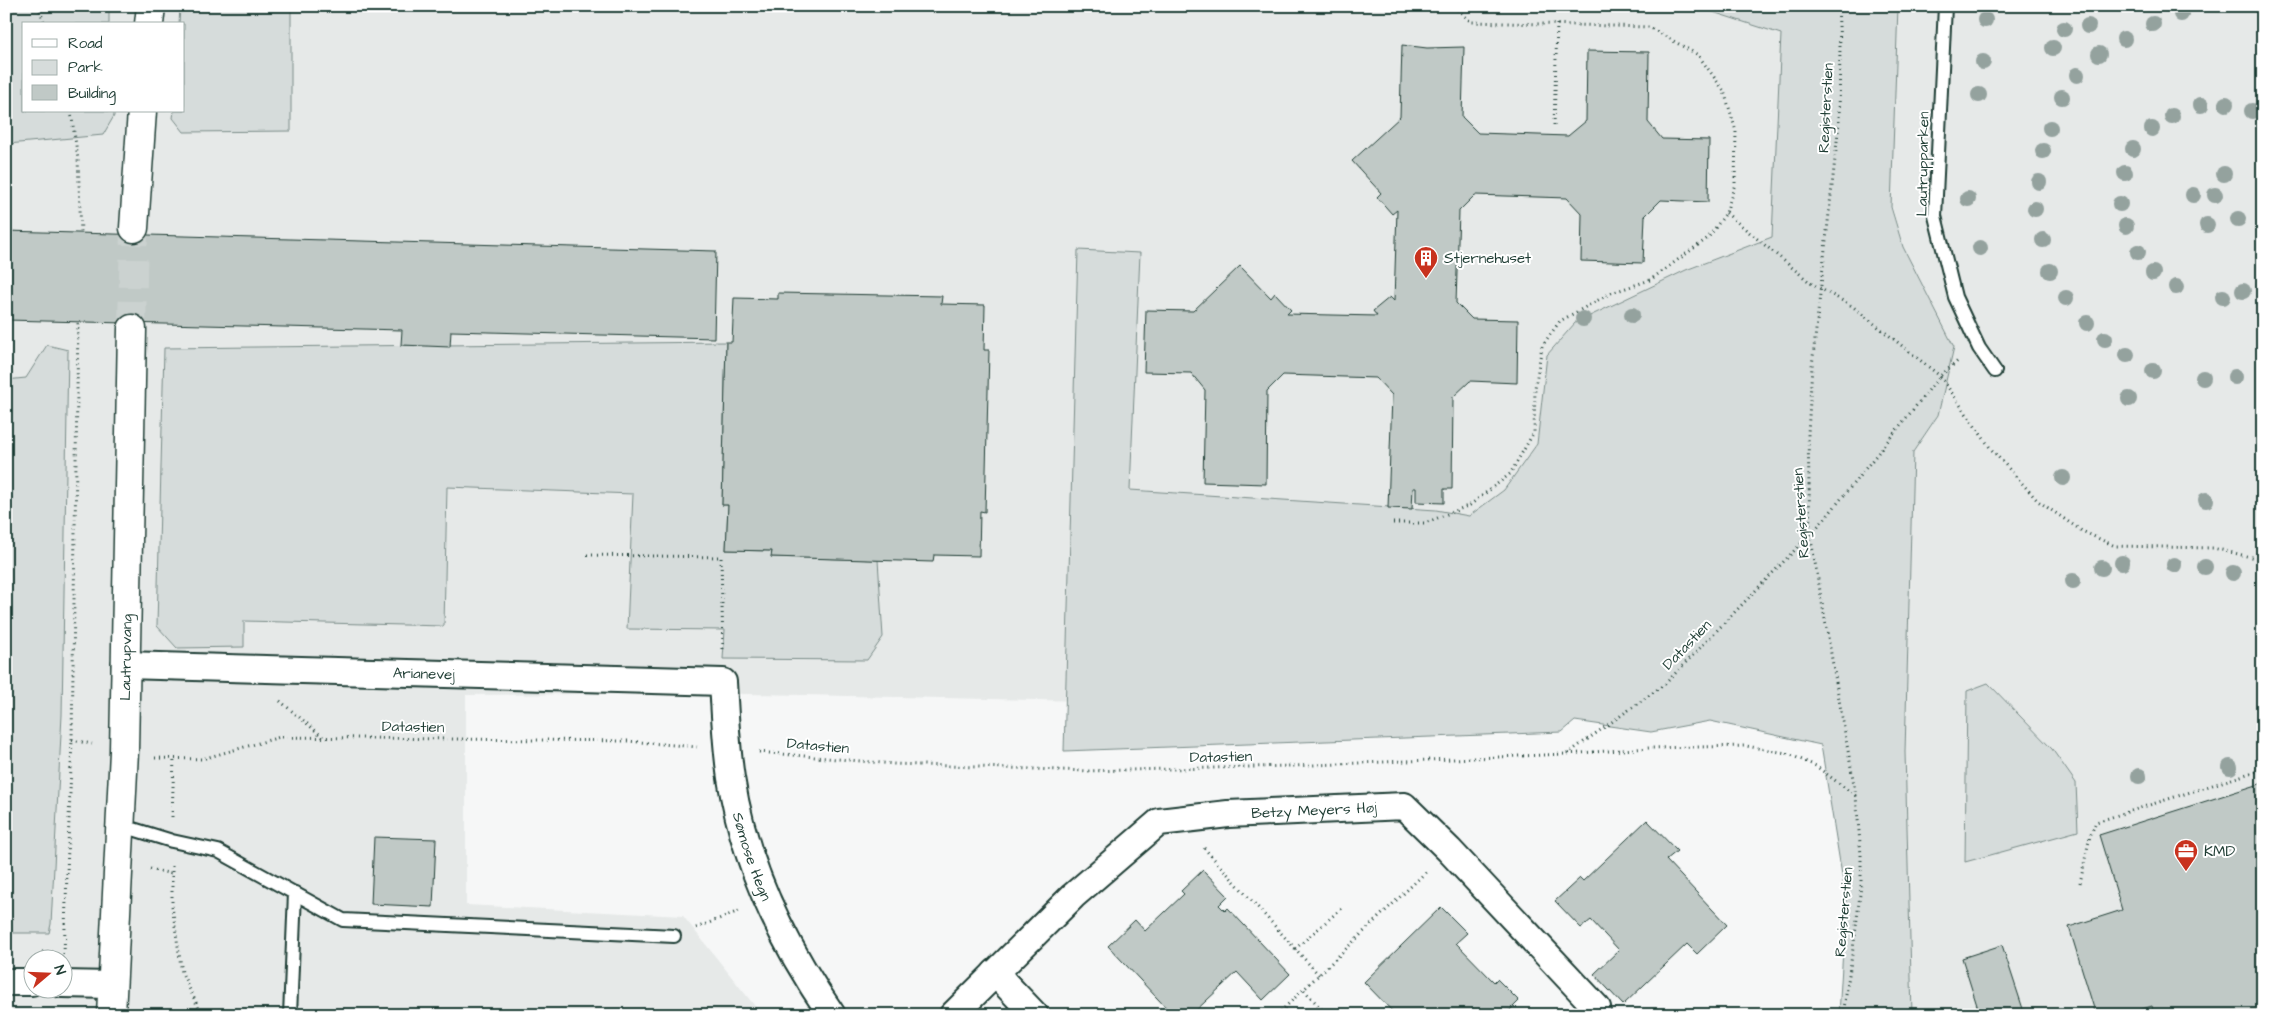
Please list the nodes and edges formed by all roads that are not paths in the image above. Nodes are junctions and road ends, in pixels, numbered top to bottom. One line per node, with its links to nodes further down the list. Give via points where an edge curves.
1 (132, 6): 4 (street)
2 (150, 6): 5 (street)
3 (1945, 6): 11 (lane, Lautrupparken, via 1935,216 1955,297 1979,348)
4 (132, 22)
5 (149, 22)
6 (136, 112): 8 (street)
7 (142, 112): 8 (street)
8 (138, 158): 9 (street)
9 (134, 228)
10 (132, 329): 12 (street, Lautrupvang)
11 (1994, 370)
12 (125, 665): 13 (street, Arianevej); 14 (street, Lautrupvang)
13 (723, 682): 24 (street, Sømose Hegn, via 731,779 749,857 810,982)
14 (120, 825): 15 (lane, via 218,851); 21 (street, Lautrupvang)
15 (295, 893): 16 (lane, via 344,920); 23 (lane)
16 (674, 936)
17 (995, 973): 25 (street, Betzy Meyers Høj); 26 (street); 27 (street, Betzy Meyers Høj, via 1073,896 1159,822 1228,814 1404,806 1597,1008)
18 (6, 982): 19 (street)
19 (22, 982)
20 (72, 984): 21 (street)
21 (112, 985): 22 (street, Lautrupvang)
22 (111, 1015)
23 (290, 1015)
24 (832, 1015)
25 (953, 1015)
26 (1035, 1015)
27 (1595, 1015)

